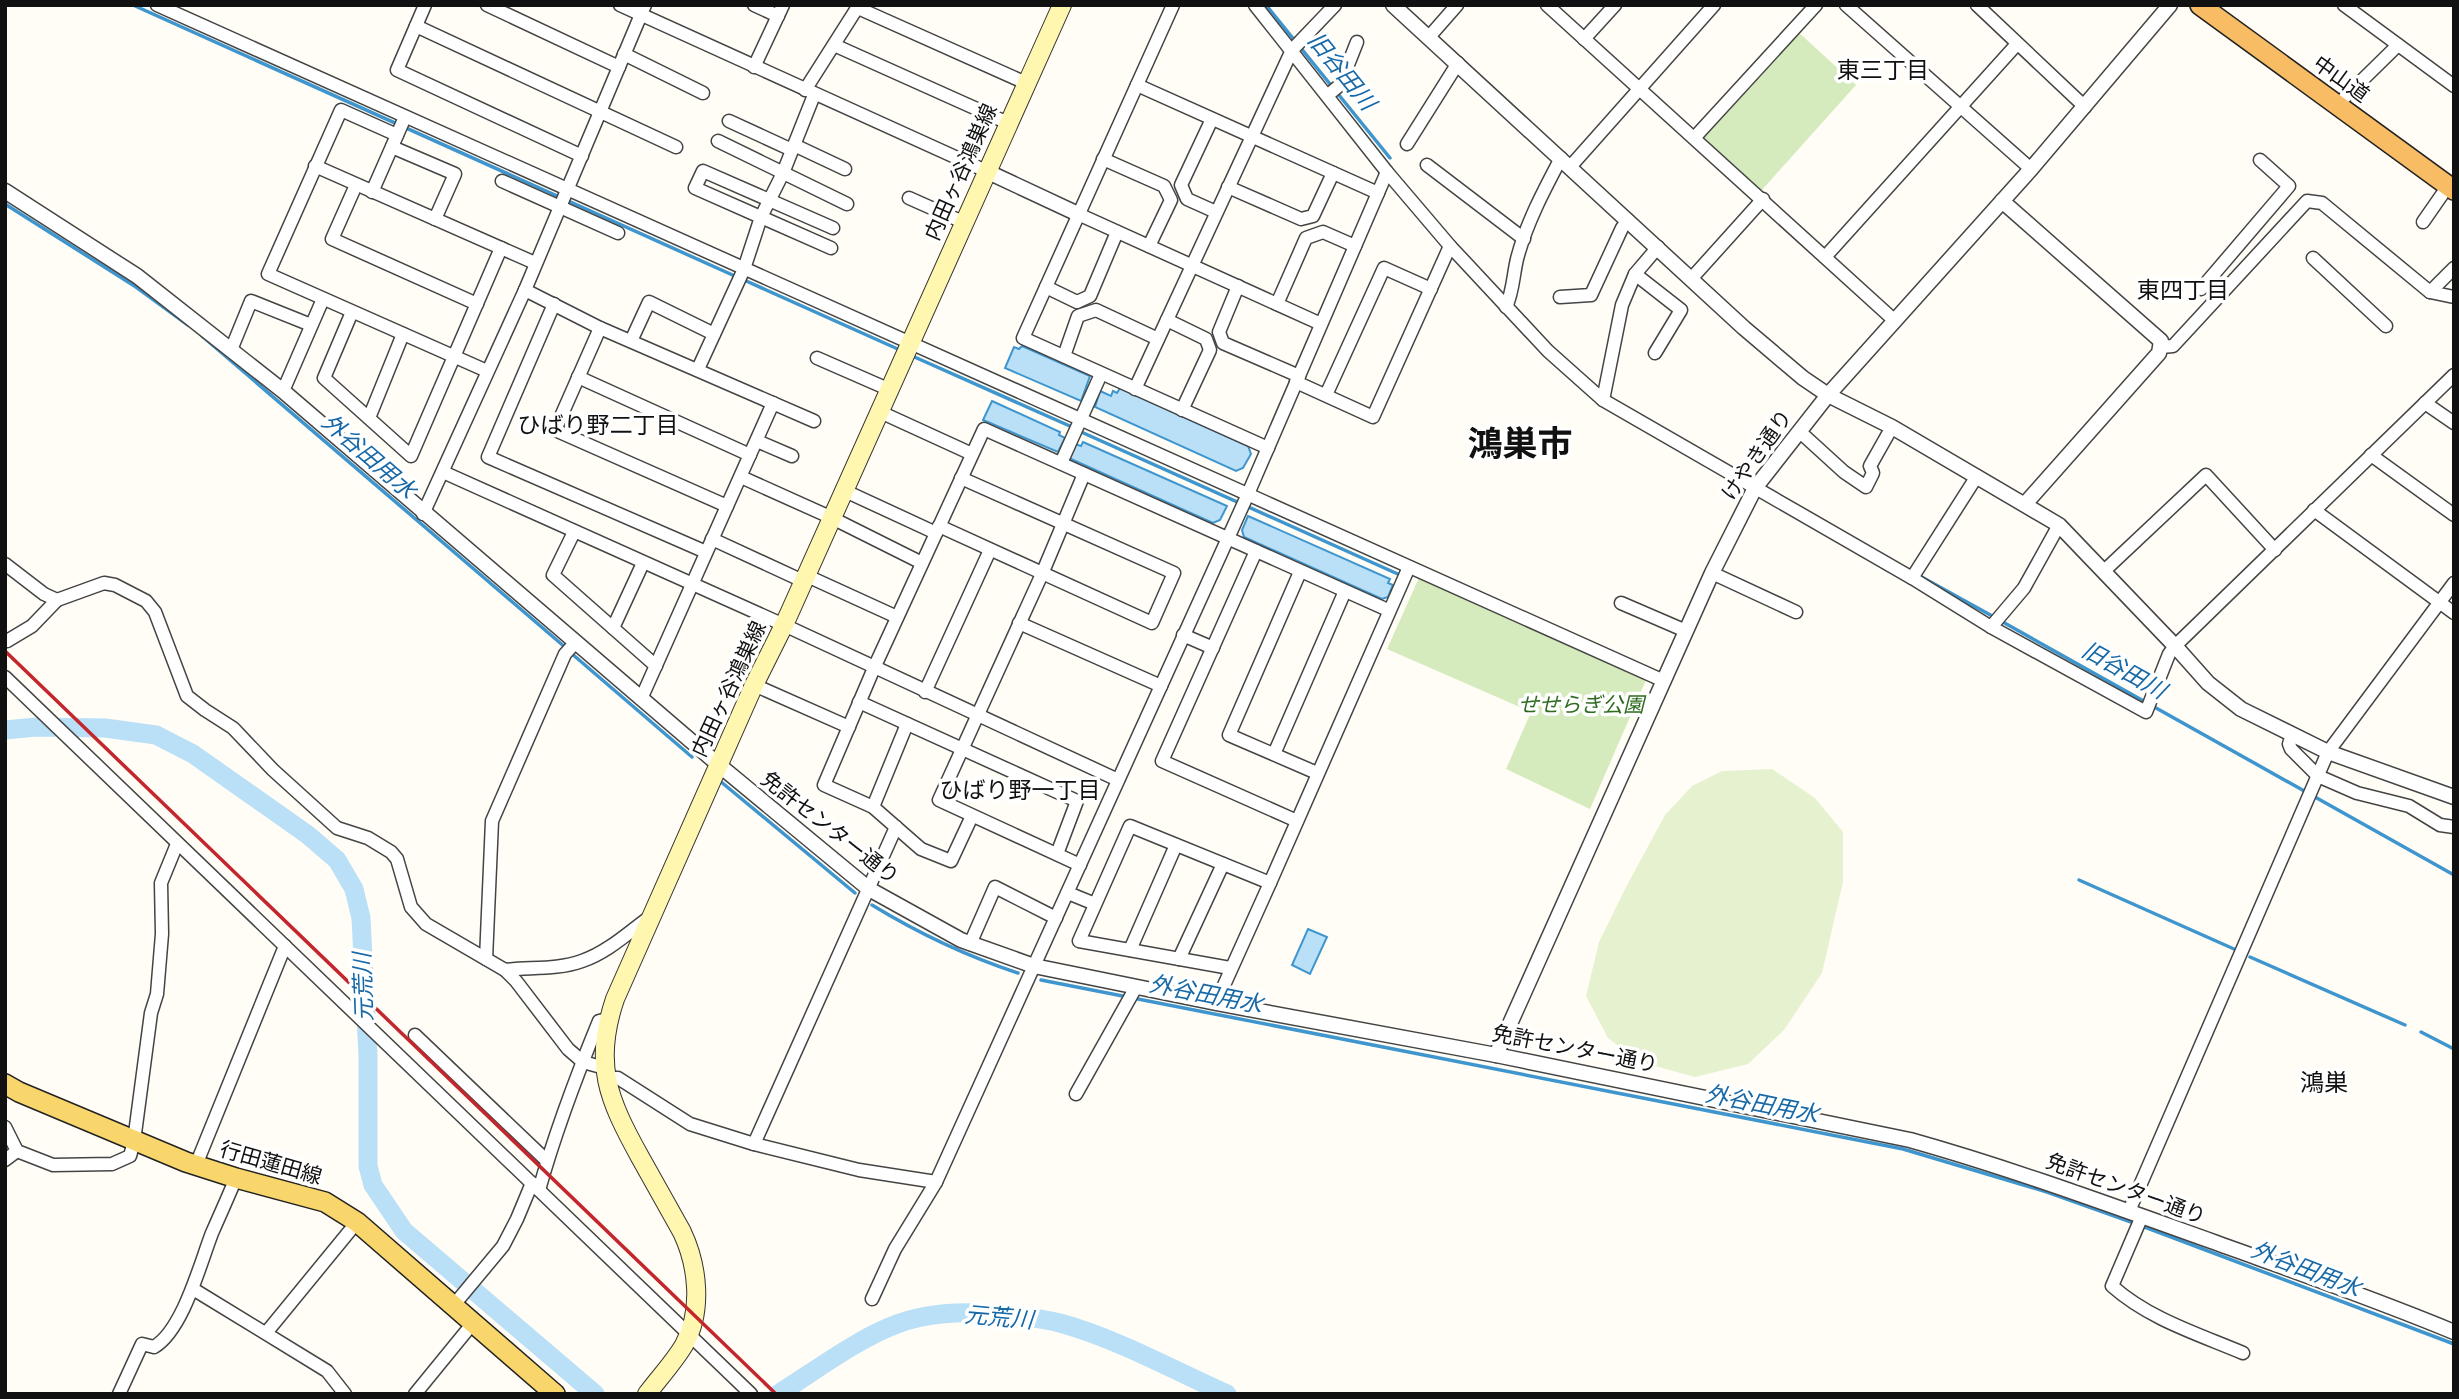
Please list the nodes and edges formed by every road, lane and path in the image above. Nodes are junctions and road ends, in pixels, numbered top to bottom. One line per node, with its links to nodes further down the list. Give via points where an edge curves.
1 (158, 5): 47 (street)
2 (425, 5): 25 (street)
3 (487, 5): 33 (street)
4 (620, 5): 24 (street)
5 (754, 5): 23 (street)
6 (1062, 5): 36 (main road, 内田ヶ谷鴻巣線)
7 (1173, 5): 37 (street)
8 (1255, 5): 32 (street)
9 (1335, 5): 32 (street)
10 (1394, 5): 26 (street)
11 (1457, 5): 26 (street)
12 (1547, 5): 27 (street)
13 (1615, 5): 27 (street)
14 (1714, 5): 39 (street)
15 (1816, 5): 52 (street)
16 (1846, 5): 44 (street)
17 (1977, 5): 30 (street)
18 (2170, 5): 45 (street, けやき通り)
19 (2200, 5): 72 (highway, 中山道)
20 (2221, 5): 43 (highway, 中山道)
21 (2344, 5): 31 (street)
22 (859, 6): 29 (street); 36 (street)
23 (781, 10): 35 (street)
24 (642, 11): 33 (street); 35 (street)
25 (416, 26): 46 (street); 58 (street, via 397,70)
26 (1429, 37): 34 (street)
27 (1584, 39): 39 (street)
28 (1357, 42): 42 (street, via 1340,85)
29 (834, 44): 40 (street); 50 (street)
30 (2017, 44): 44 (street); 45 (street)
31 (2398, 45): 38 (street); 43 (street)
32 (1292, 50): 42 (street); 51 (street)
33 (621, 61): 41 (street); 46 (street)
34 (1458, 63): 55 (street); 61 (street)
35 (754, 67): 40 (street)
36 (1026, 83): 50 (main road, 内田ヶ谷鴻巣線)
37 (1137, 85): 48 (street); 59 (street)
38 (2454, 86)
39 (1640, 89): 52 (street); 61 (street)
40 (809, 92): 57 (street); 66 (street)
41 (703, 93)
42 (1328, 95): 67 (street)
43 (2345, 97): 72 (highway, 中山道)
44 (1961, 107): 65 (street); 102 (street)
45 (2085, 107): 65 (street, けやき通り)
46 (601, 110): 56 (street); 58 (street)
47 (405, 117): 53 (street); 74 (street)
48 (1212, 119): 51 (street); 84 (street, via 1181,185 1187,199)
49 (729, 121): 57 (street)
50 (1008, 123): 66 (main road, 内田ヶ谷鴻巣線)
51 (1251, 137): 69 (street); 73 (street)
52 (1695, 137): 79 (street)
53 (394, 141): 63 (street, via 341,110); 76 (street); 87 (street, via 455,174)
54 (718, 141): 68 (street)
55 (1407, 144)
56 (676, 147)
57 (793, 148): 64 (street); 68 (street)
58 (582, 156): 74 (street)
59 (1103, 159): 85 (street); 95 (street, via 1164,186 1171,200)
60 (2260, 160): 101 (street, via 2289,186)
61 (1566, 163): 88 (street); 94 (street, via 1542,195)
62 (1427, 165): 94 (street)
63 (315, 166): 71 (street); 119 (street, via 268,274)
64 (845, 169)
65 (2031, 169): 81 (street, けやき通り)
66 (986, 171): 85 (street); 89 (main road, 内田ヶ谷鴻巣線)
67 (1387, 172): 77 (street); 97 (street)
68 (783, 173): 80 (street); 82 (street)
69 (1333, 173): 73 (street, via 1313,216 1301,219); 77 (street)
70 (502, 181): 83 (street)
71 (356, 184): 76 (street); 120 (street, via 332,239)
72 (2452, 185): 90 (street)
73 (1228, 187): 84 (street)
74 (567, 189): 83 (street); 107 (street)
75 (5, 191): 137 (street, 免許センター通り, via 136,276)
76 (372, 192): 87 (street)
77 (1378, 193): 96 (street)
78 (909, 198): 89 (street)
79 (1763, 199): 102 (street); 110 (street)
80 (768, 200): 86 (street); 86 (street, via 703,171 695,188); 91 (street)
81 (2002, 201): 126 (street, けやき通り); 136 (street, via 2161,341)
82 (847, 204)
83 (560, 207): 93 (street); 104 (street)
84 (1216, 212): 105 (street)
85 (1078, 214): 92 (street); 112 (street)
86 (761, 217): 100 (street); 107 (street)
87 (435, 219): 99 (street)
88 (1628, 220): 98 (street); 117 (street, via 1591,295)
89 (963, 222): 135 (main road, 内田ヶ谷鴻巣線)
90 (2423, 222)
91 (833, 228)
92 (1116, 232): 95 (street); 112 (street, via 1090,296 1077,302)
93 (618, 233)
94 (1524, 239): 123 (street)
95 (1149, 246): 105 (street)
96 (1355, 246): 122 (street, via 1323,232 1307,238); 127 (street)
97 (1450, 246): 113 (street); 123 (street)
98 (1658, 247): 109 (street); 110 (street)
99 (501, 248): 104 (street); 120 (street)
100 (831, 248)
101 (2229, 256): 108 (street); 114 (street)
102 (1825, 257): 126 (street)
103 (2313, 258): 129 (street)
104 (535, 263): 115 (street)
105 (1191, 266): 111 (street); 125 (street)
106 (2454, 268): 116 (street)
107 (744, 270): 132 (street); 135 (street)
108 (2243, 270): 116 (street, via 2307,201 2322,203); 136 (street, via 2174,346)
109 (1635, 274): 138 (street, via 1681,310); 153 (street, via 1622,305)
110 (1691, 279): 152 (street)
111 (1238, 286): 122 (street); 147 (street, via 1219,332 1223,342)
112 (1046, 287): 140 (street, via 1023,338)
113 (1431, 289): 151 (street, via 1373,416); 151 (street, via 1384,268)
114 (2201, 289)
115 (525, 290): 121 (street); 143 (street)
116 (2430, 292): 118 (street)
117 (1560, 296)
118 (2454, 297)
119 (323, 299): 124 (street); 128 (street)
120 (477, 304): 139 (street)
121 (554, 304): 130 (street); 194 (street, via 488,457)
122 (1277, 304): 127 (street)
123 (1506, 307): 153 (street)
124 (352, 312): 131 (street); 158 (street, via 324,378)
125 (1167, 320): 133 (street); 156 (street, via 1206,339 1210,349)
126 (1895, 321): 152 (street, けやき通り)
127 (1321, 324): 147 (street)
128 (311, 326): 137 (street, via 251,301); 150 (street)
129 (2386, 326)
130 (600, 328): 134 (street); 146 (street)
131 (403, 334): 139 (street); 158 (street)
132 (714, 334): 134 (street, via 649,302); 142 (street)
133 (1158, 339): 140 (street, via 1096,310 1078,316); 148 (street)
134 (631, 341): 142 (street)
135 (909, 343): 149 (main road, 内田ヶ谷鴻巣線); 159 (street)
136 (2161, 347): 179 (street)
137 (231, 350): 150 (street, 免許センター通り)
138 (1655, 353)
139 (455, 356): 143 (street); 158 (street, via 411,456)
140 (1064, 356): 144 (street)
141 (817, 358): 149 (street)
142 (698, 369): 154 (street)
143 (487, 371): 171 (street)
144 (1101, 374): 148 (street); 159 (street)
145 (2454, 375): 155 (street)
146 (578, 377): 167 (street); 180 (street, via 555,430)
147 (1298, 379): 151 (street); 165 (street)
148 (1135, 388): 156 (street)
149 (888, 389): 157 (main road, 内田ヶ谷鴻巣線)
150 (283, 391): 182 (street, 免許センター通り)
151 (1326, 395)
152 (1828, 395): 162 (street); 163 (street, けやき通り)
153 (1603, 400): 176 (street)
154 (773, 403): 160 (street); 164 (street)
155 (2425, 403): 161 (street); 168 (street)
156 (1182, 410): 165 (street)
157 (878, 411): 166 (street); 177 (main road, 内田ヶ谷鴻巣線)
158 (369, 418)
159 (1080, 419): 170 (street); 178 (street)
160 (814, 421)
161 (2454, 424)
162 (1892, 427): 163 (street, via 1870,466 1873,472 1866,487); 173 (street)
163 (1799, 431): 176 (street, けやき通り)
164 (757, 441): 167 (street); 169 (street)
165 (1268, 448): 178 (street)
166 (972, 454): 170 (street, via 984,429); 175 (street)
167 (750, 455): 174 (street)
168 (2371, 455): 181 (street); 183 (street)
169 (792, 456)
170 (1061, 463): 172 (street)
171 (443, 472): 182 (street); 188 (street)
172 (1084, 474): 185 (street); 189 (street)
173 (1977, 476): 179 (street); 204 (street)
174 (741, 477): 180 (street); 184 (street)
175 (961, 478): 185 (street); 187 (street)
176 (1755, 488): 201 (street, けやき通り); 204 (street)
177 (843, 489): 184 (main road, 内田ヶ谷鴻巣線); 187 (street)
178 (1248, 494): 189 (street); 198 (street)
179 (2025, 504): 186 (street)
180 (727, 506): 190 (street)
181 (2314, 510): 192 (street); 210 (street)
182 (424, 514): 222 (street, 免許センター通り)
183 (2454, 515)
184 (830, 517): 196 (street); 203 (main road, 内田ヶ谷鴻巣線)
185 (1062, 524): 202 (street); 202 (street, via 1174,573 1152,623)
186 (2059, 525): 199 (street); 217 (street, via 2024,588)
187 (937, 529): 191 (street); 196 (street)
188 (574, 532): 195 (street); 218 (street, via 553,576)
189 (1227, 538): 193 (street); 220 (street)
190 (712, 539): 194 (street); 203 (street)
191 (990, 550): 202 (street); 231 (street)
192 (2275, 550): 199 (street, via 2206,475); 223 (street)
193 (1256, 551): 200 (street); 224 (street)
194 (706, 552): 206 (street)
195 (643, 563): 206 (street); 218 (street)
196 (922, 563): 214 (street)
197 (5, 564): 208 (street)
198 (1409, 567): 211 (street); 228 (street)
199 (2104, 571): 223 (street)
200 (1300, 572): 207 (street); 240 (street, via 1229,735)
201 (1712, 573): 212 (street); 219 (street, けやき通り)
202 (1042, 574): 215 (street)
203 (804, 578): 214 (street); 216 (main road, 内田ヶ谷鴻巣線)
204 (1912, 578): 217 (street)
205 (2454, 583): 210 (street)
206 (691, 585): 216 (street); 225 (street)
207 (1345, 591): 211 (street); 240 (street)
208 (57, 600): 221 (street, via 32,626); 265 (street, via 104,583 146,601 155,612 187,695 233,728 337,828 391,852 417,916)
209 (1621, 603): 219 (street)
210 (2439, 603): 213 (street); 239 (street)
211 (1388, 610): 242 (street)
212 (1796, 612)
213 (2454, 614)
214 (897, 617): 226 (street)
215 (1019, 623): 230 (street); 234 (street)
216 (784, 625): 226 (street); 229 (main road, 内田ヶ谷鴻巣線)
217 (1992, 627): 223 (street, via 2146,712)
218 (613, 628): 225 (street)
219 (1686, 631): 228 (street, けやき通り)
220 (1183, 635): 224 (street); 230 (street)
221 (7, 641)
222 (575, 643): 232 (street, 免許センター通り); 265 (street, via 565,654 492,821)
223 (2175, 646): 237 (street, via 2216,691)
224 (1213, 648): 248 (street, via 1162,761)
225 (656, 666): 232 (street)
226 (873, 667): 231 (street); 233 (street)
227 (5, 677): 251 (street)
228 (1664, 681): 274 (street, けやき通り)
229 (754, 685): 236 (street); 241 (main road, 内田ヶ谷鴻巣線)
230 (1161, 686): 244 (street)
231 (925, 692): 234 (street)
232 (641, 699): 241 (street, 免許センター通り)
233 (859, 702): 235 (street); 236 (street)
234 (978, 715): 238 (street); 244 (street)
235 (907, 724): 238 (street); 246 (street)
236 (849, 727): 246 (street, via 824,785)
237 (2292, 735): 239 (street); 243 (street, via 2291,749)
238 (963, 749): 247 (street, via 939,800); 253 (street, via 1077,802)
239 (2328, 752): 243 (street); 245 (street)
240 (1274, 754): 242 (street)
241 (719, 765): 257 (street, 免許センター通り); 260 (main road, 内田ヶ谷鴻巣線)
242 (1317, 773): 248 (street)
243 (2318, 776): 250 (street, via 2357,793 2409,806 2440,825); 289 (street)
244 (1118, 780): 255 (street)
245 (2454, 797)
246 (873, 807): 249 (street)
247 (972, 817): 249 (street, via 951,861 921,849); 253 (street)
248 (1297, 821): 256 (street)
249 (896, 827): 257 (street)
250 (2454, 827)
251 (177, 845): 263 (street); 280 (street, via 161,883 163,934 157,995)
252 (1176, 845): 254 (street); 259 (street, via 1130,825); 264 (street)
253 (1057, 855): 255 (street)
254 (1223, 864): 256 (street); 266 (street)
255 (1080, 865): 258 (street)
256 (1270, 883): 268 (street)
257 (869, 889): 262 (street, 免許センター通り); 281 (street)
258 (1068, 893): 259 (street); 261 (street)
259 (1095, 904): 264 (street, via 1079,941)
260 (651, 916): 269 (street, via 580,962); 272 (main road, 内田ヶ谷鴻巣線)
261 (1056, 918): 262 (street, via 995,887); 267 (street)
262 (970, 944): 267 (street, 免許センター通り)
263 (285, 946): 285 (street); 288 (street)
264 (1130, 950): 266 (street)
265 (486, 959): 269 (street)
266 (1179, 959): 268 (street)
267 (1034, 966): 270 (street, 免許センター通り); 287 (street)
268 (1230, 968): 271 (street)
269 (505, 970): 275 (street)
270 (1136, 987): 271 (street, 免許センター通り); 278 (street)
271 (1216, 1003): 274 (street, 免許センター通り)
272 (608, 1019): 275 (street, via 599,1021); 276 (main road, 内田ヶ谷鴻巣線)
273 (415, 1035): 284 (street)
274 (1496, 1055): 289 (street, 免許センター通り, via 1910,1140)
275 (583, 1062): 276 (street); 284 (street)
276 (606, 1073): 281 (street, via 690,1125); 295 (main road, 内田ヶ谷鴻巣線, via 617,1116 688,1246 696,1289)
277 (5, 1084): 280 (main road, 行田蓮田線)
278 (1076, 1094)
279 (5, 1127): 282 (street)
280 (134, 1141): 282 (street, via 130,1156 112,1164 53,1165); 285 (main road, 行田蓮田線)
281 (754, 1144): 287 (street, via 859,1170)
282 (17, 1151): 283 (street)
283 (5, 1160)
284 (547, 1161): 288 (street)
285 (196, 1165): 286 (main road, 行田蓮田線)
286 (236, 1178): 290 (main road, 行田蓮田線, via 325,1202); 291 (street)
287 (936, 1182): 292 (street, via 895,1249)
288 (535, 1186): 293 (street, via 508,1237); 295 (street)
289 (2136, 1214): 296 (street, 免許センター通り); 298 (street, via 2112,1286 2151,1314)
290 (357, 1222): 293 (main road, 行田蓮田線); 297 (street)
291 (193, 1289): 297 (street); 299 (street, via 164,1341 154,1347 142,1344)
292 (872, 1300)
293 (455, 1303): 294 (main road, 行田蓮田線)
294 (472, 1323): 301 (street); 302 (main road, 行田蓮田線)
295 (689, 1332): 303 (main road, 内田ヶ谷鴻巣線); 304 (street)
296 (2454, 1332)
297 (266, 1333): 300 (street, via 327,1371)
298 (2244, 1353)
299 (119, 1394)
300 (345, 1394)
301 (415, 1394)
302 (555, 1394)
303 (647, 1394)
304 (751, 1394)

